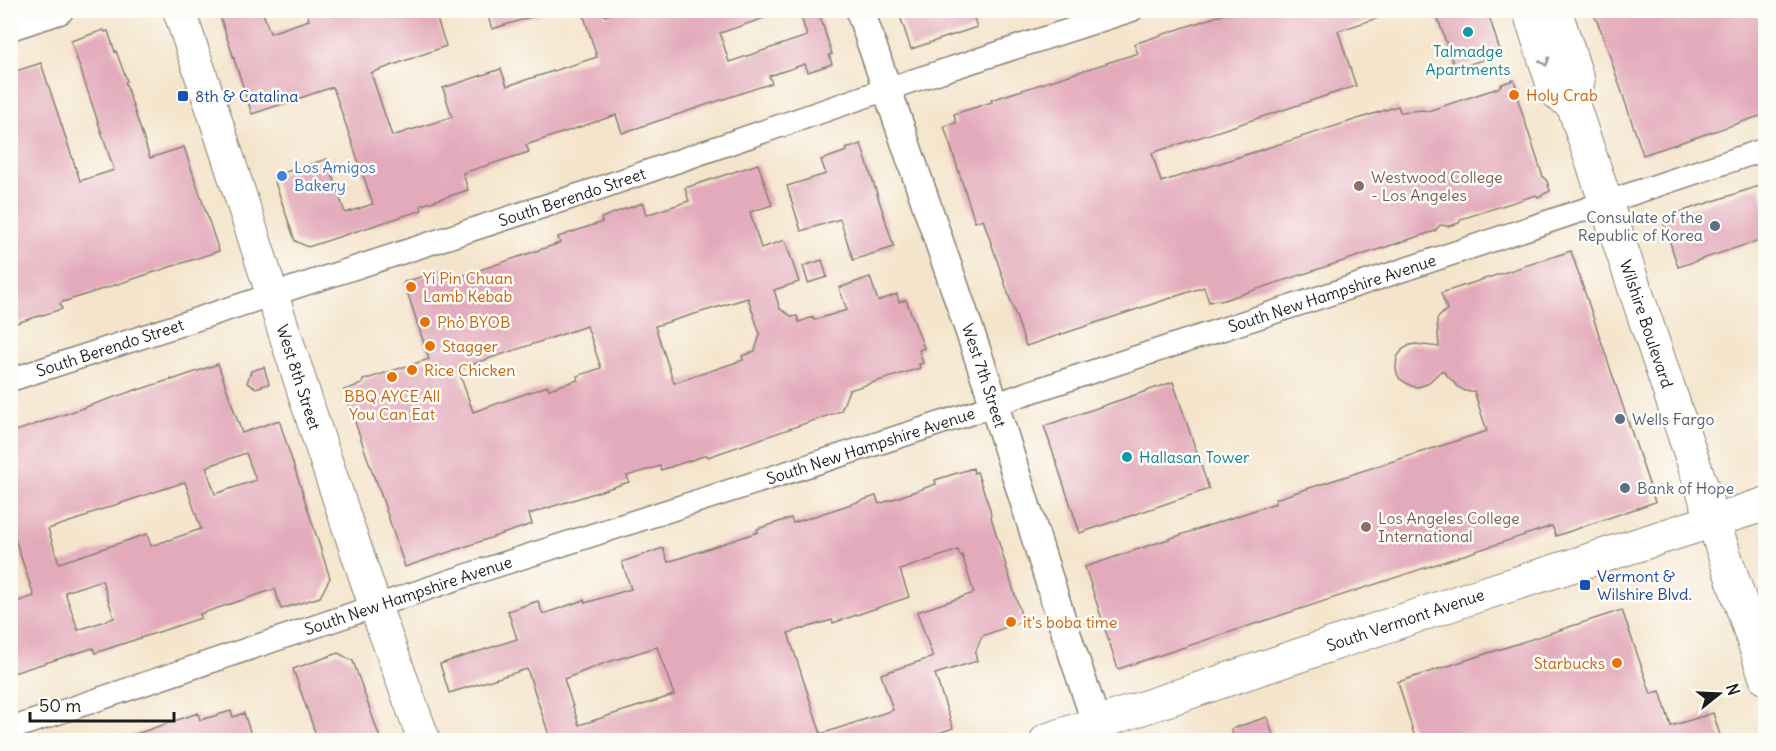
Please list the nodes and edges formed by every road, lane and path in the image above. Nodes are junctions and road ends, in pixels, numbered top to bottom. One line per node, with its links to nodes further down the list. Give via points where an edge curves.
1 (58, 10): 7 (street)
2 (179, 10): 12 (main road, West 8th Street)
3 (860, 10): 8 (street, West 7th Street)
4 (1132, 10): 8 (street, South Berendo Street)
5 (1529, 10): 9 (main road, Wilshire Boulevard, one-way to 9, via 1555,91)
6 (1555, 10): 9 (main road, Wilshire Boulevard, via 1578,81)
7 (10, 26)
8 (887, 89): 12 (street, South Berendo Street); 14 (street, West 7th Street)
9 (1573, 105): 11 (main road, Wilshire Boulevard)
10 (1766, 149): 11 (street, South New Hampshire Avenue)
11 (1605, 202): 14 (street, South New Hampshire Avenue); 16 (main road, Wilshire Boulevard)
12 (273, 295): 13 (street, South Berendo Street); 17 (main road, West 8th Street)
13 (10, 380)
14 (993, 406): 17 (street, South New Hampshire Avenue); 20 (street, West 7th Street)
15 (1766, 504): 16 (main road, South Vermont Avenue)
16 (1713, 520): 18 (main road, Wilshire Boulevard); 20 (main road, South Vermont Avenue, via 1470,598)
17 (375, 606): 19 (street, South New Hampshire Avenue); 21 (main road, West 8th Street)
18 (1766, 678)
19 (10, 729)
20 (1099, 732): 22 (main road, South Vermont Avenue)
21 (424, 741)
22 (1047, 741)

